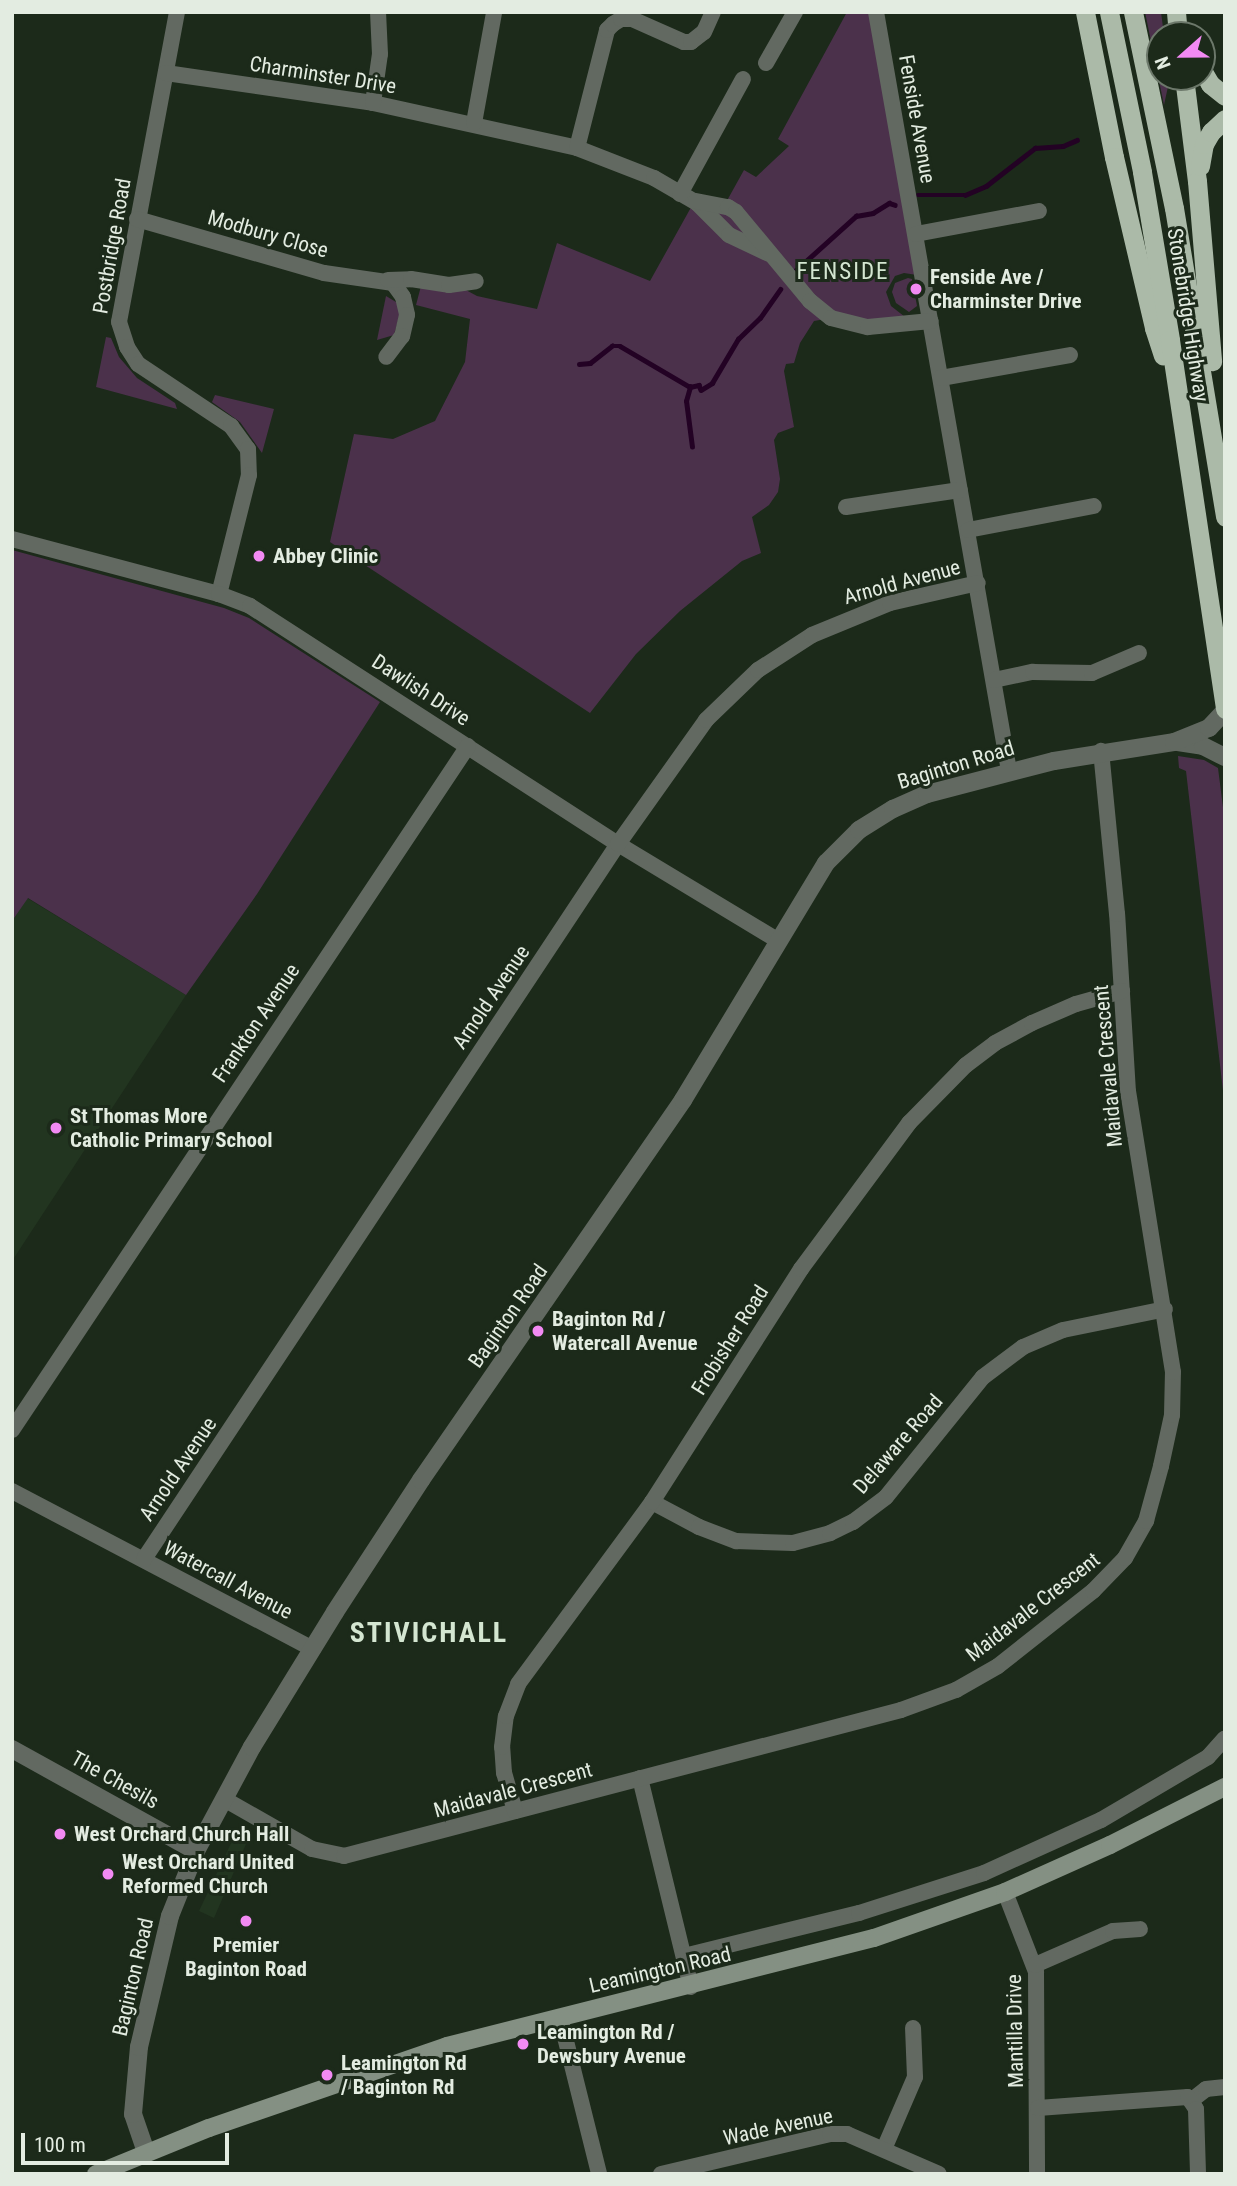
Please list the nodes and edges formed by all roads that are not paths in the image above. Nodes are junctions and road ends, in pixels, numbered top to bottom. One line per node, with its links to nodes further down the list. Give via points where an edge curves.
1 (177, 12): 11 (street, Postbridge Road)
2 (378, 12): 14 (street, via 380,54)
3 (713, 12): 17 (street, via 704,32 691,42 632,19 621,19 607,30)
4 (795, 12): 10 (street)
5 (876, 12): 22 (street, Fenside Avenue)
6 (1085, 12): 30 (highway, via 1153,328)
7 (1109, 12): 30 (highway, Stonebridge Highway, via 1142,172)
8 (1133, 12): 31 (highway, Stonebridge Highway, via 1174,208)
9 (494, 13): 16 (street)
10 (766, 63)
11 (166, 73): 14 (street, Charminster Drive); 21 (street, Postbridge Road)
12 (743, 79): 19 (street)
13 (1186, 91): 18 (highway)
14 (373, 103): 16 (street, Charminster Drive)
15 (1225, 119): 18 (highway, via 1204,144)
16 (474, 123): 17 (street, Charminster Drive)
17 (577, 148): 19 (street, Charminster Drive, via 637,170)
18 (1196, 181): 31 (highway, via 1212,358)
19 (686, 197): 23 (street, Charminster Drive, via 729,235); 23 (street, Charminster Drive, via 732,208)
20 (1039, 211): 22 (street)
21 (137, 219): 24 (street, Modbury Close, via 328,274); 39 (street, Postbridge Road, via 118,314 127,348 155,377 231,426 249,455 245,492)
22 (916, 234): 26 (street, Fenside Avenue)
23 (769, 254): 26 (street, Charminster Drive, via 821,312 845,323 881,328)
24 (388, 280): 25 (street, Modbury Close, via 449,285); 28 (street, via 400,291 407,316 402,336)
25 (476, 281)
26 (932, 321): 29 (street, Fenside Avenue)
27 (1070, 355): 29 (street)
28 (386, 357)
29 (941, 378): 32 (street, Fenside Avenue)
30 (1179, 400): 42 (highway, Stonebridge Highway)
31 (1211, 425): 35 (highway, Stonebridge Highway)
32 (960, 490): 34 (street); 36 (street, Fenside Avenue)
33 (1094, 506): 36 (street)
34 (846, 507)
35 (1225, 517)
36 (968, 530): 38 (street, Fenside Avenue)
37 (12, 539): 39 (street, Dawlish Drive)
38 (978, 583): 41 (street, Fenside Avenue); 48 (street, Arnold Avenue, via 855,615 771,660 706,720)
39 (219, 594): 44 (street, Dawlish Drive, via 271,619)
40 (1139, 653): 41 (street, via 1092,673 1033,672)
41 (994, 680): 47 (street, Fenside Avenue)
42 (1225, 710): 43 (street, Baginton Road, via 1209,728)
43 (1174, 742): 45 (street, Baginton Road); 46 (street, Baginton Road, via 1203,746)
44 (468, 746): 48 (street, Dawlish Drive); 52 (street, Frankton Avenue)
45 (1101, 751): 47 (street, Baginton Road); 50 (street, Maidavale Crescent)
46 (1225, 757)
47 (1010, 771): 49 (street, Baginton Road, via 919,797 859,830 822,869)
48 (618, 844): 49 (street, Dawlish Drive); 55 (street, Arnold Avenue)
49 (779, 941): 56 (street, Baginton Road, via 683,1100 421,1480)
50 (1122, 990): 51 (street, Maidavale Crescent, via 1134,1140); 54 (street, Frobisher Road, via 1061,1009 1006,1037 966,1065 926,1105 801,1269)
51 (1165, 1310): 54 (street, Delaware Road, via 1063,1330 1023,1347 983,1377 886,1497 830,1533 793,1543 736,1541); 59 (street, Maidavale Crescent, via 1173,1393 1161,1466 1140,1534 1099,1586 998,1666 928,1702)
52 (12, 1430)
53 (12, 1491): 55 (street, Watercall Avenue)
54 (652, 1502): 62 (street, Frobisher Road, via 513,1694 503,1726 502,1757)
55 (144, 1559): 56 (street, Watercall Avenue)
56 (313, 1648): 61 (street, Baginton Road)
57 (1225, 1738): 66 (street, Leamington Road, via 1208,1757 1101,1820 984,1873 859,1913)
58 (12, 1749): 63 (street, The Chesils)
59 (640, 1778): 62 (street, Maidavale Crescent); 66 (street)
60 (1225, 1787): 64 (main road, Leamington Road)
61 (224, 1799): 62 (street, Maidavale Crescent, via 312,1849 333,1856); 63 (street, Baginton Road)
62 (515, 1811)
63 (196, 1852): 75 (street, Baginton Road, via 170,1916 139,2047 133,2114)
64 (1005, 1892): 67 (street, Mantilla Drive); 68 (main road, Leamington Road, via 874,1938)
65 (1139, 1929): 67 (street, via 1113,1931)
66 (684, 1956): 68 (street)
67 (1035, 1965): 73 (street, Mantilla Drive)
68 (691, 1987): 69 (main road, Leamington Road)
69 (560, 2017): 75 (main road, Leamington Road, via 447,2046); 77 (street)
70 (913, 2028): 74 (street, via 915,2077)
71 (1225, 2087): 72 (street, via 1206,2089)
72 (1192, 2100): 73 (street, via 1185,2095); 81 (street)
73 (1038, 2108): 80 (street, Mantilla Drive)
74 (884, 2149): 78 (street, Wade Avenue, via 847,2134 830,2134); 79 (street, Wade Avenue)
75 (146, 2152): 76 (main road, Leamington Road)
76 (96, 2174)
77 (599, 2174)
78 (661, 2174)
79 (939, 2174)
80 (1037, 2174)
81 (1198, 2174)

